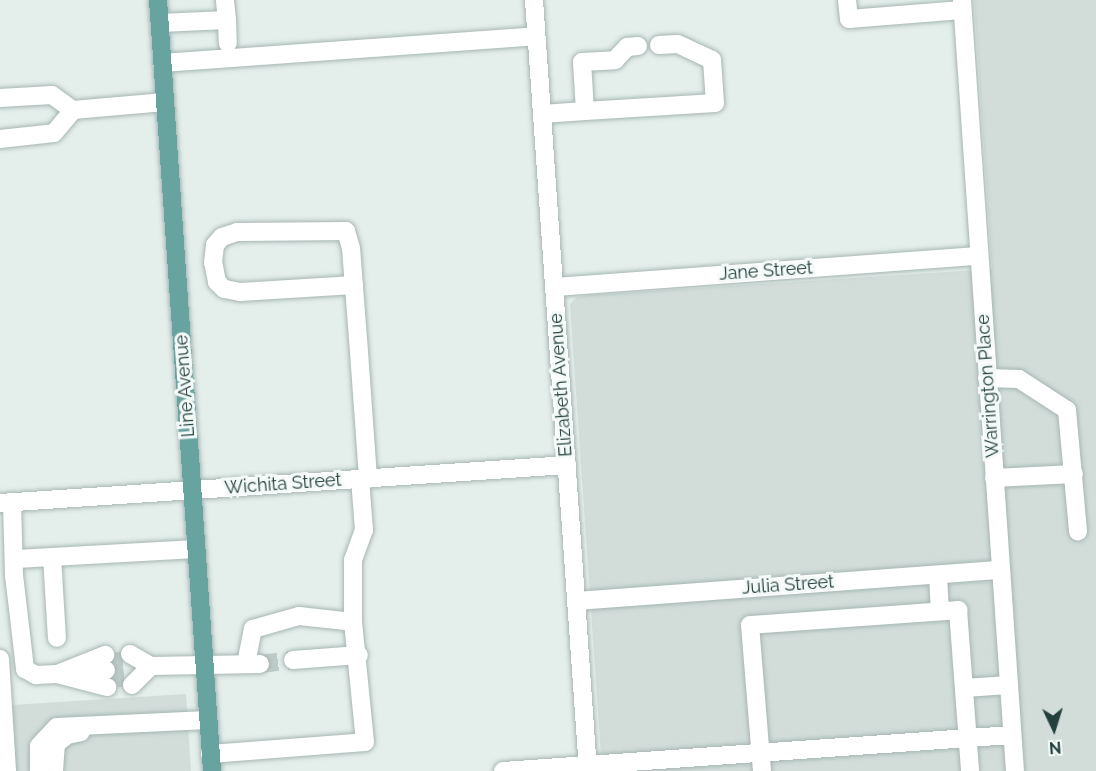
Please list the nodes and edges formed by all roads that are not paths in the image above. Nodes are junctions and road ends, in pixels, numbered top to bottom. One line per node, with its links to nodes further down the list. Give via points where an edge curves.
1 (158, 0): 7 (main road, Line Avenue)
2 (225, 0): 6 (street)
3 (534, 0): 8 (street, Elizabeth Avenue)
4 (847, 0): 5 (street, via 849,19)
5 (962, 5): 19 (street, Warrington Place)
6 (226, 20): 7 (street); 9 (street)
7 (160, 23): 12 (main road, Line Avenue)
8 (536, 36): 12 (street); 17 (street, Elizabeth Avenue)
9 (228, 43)
10 (659, 45): 16 (street, via 677,44 712,60 715,103)
11 (638, 46): 16 (street, via 627,47 615,60 582,62)
12 (162, 63): 14 (main road, Line Avenue)
13 (0, 98): 15 (street, via 52,95)
14 (165, 102): 15 (street); 27 (main road, Line Avenue)
15 (73, 110): 18 (street, via 54,133)
16 (585, 111): 17 (street)
17 (542, 114): 21 (street, Elizabeth Avenue)
18 (0, 139)
19 (979, 256): 21 (street, Jane Street); 22 (street, Warrington Place)
20 (354, 285): 20 (street, via 346,231 237,232 222,237 215,245 217,282 224,289 240,292); 26 (street)
21 (554, 287): 23 (street, Elizabeth Avenue)
22 (987, 378): 24 (street, via 1019,379 1067,410); 25 (street, Warrington Place)
23 (567, 465): 26 (street, Wichita Street); 35 (street, Elizabeth Avenue)
24 (1074, 474): 25 (street); 29 (street)
25 (994, 478): 33 (street, Warrington Place)
26 (364, 479): 27 (street, Wichita Street); 37 (street, via 364,530 354,560)
27 (192, 491): 28 (street, Wichita Street); 30 (main road, Line Avenue)
28 (6, 503): 32 (street)
29 (1078, 532)
30 (196, 549): 31 (street); 42 (main road, Line Avenue)
31 (52, 557): 32 (street); 38 (street)
32 (16, 559): 44 (street, via 21,659 25,669 36,675)
33 (1000, 570): 34 (street, Julia Street); 45 (street, Warrington Place)
34 (938, 575): 35 (street, Julia Street); 36 (street)
35 (576, 601): 52 (street, Elizabeth Avenue)
36 (940, 611): 46 (street, via 958,610); 50 (street, via 750,625)
37 (353, 622): 39 (street); 42 (street, via 299,616 254,629 253,664)
38 (57, 638)
39 (359, 655): 41 (street); 51 (street, via 365,742)
40 (0, 659): 54 (street)
41 (293, 660)
42 (204, 663): 43 (street); 47 (main road, Line Avenue)
43 (131, 669)
44 (57, 674): 44 (street, via 106,671)
45 (1009, 684): 46 (street); 48 (street, Warrington Place)
46 (964, 688): 49 (street)
47 (208, 720): 51 (main road, Line Avenue); 53 (street, via 57,727 39,746)
48 (1012, 735): 49 (street); 58 (street, Warrington Place)
49 (968, 738): 50 (street); 57 (street)
50 (761, 752): 52 (street); 56 (street)
51 (211, 763)
52 (588, 768): 55 (street)
53 (44, 770): 54 (street)
54 (5, 771)
55 (503, 771)
56 (762, 771)
57 (970, 771)
58 (1015, 771)

